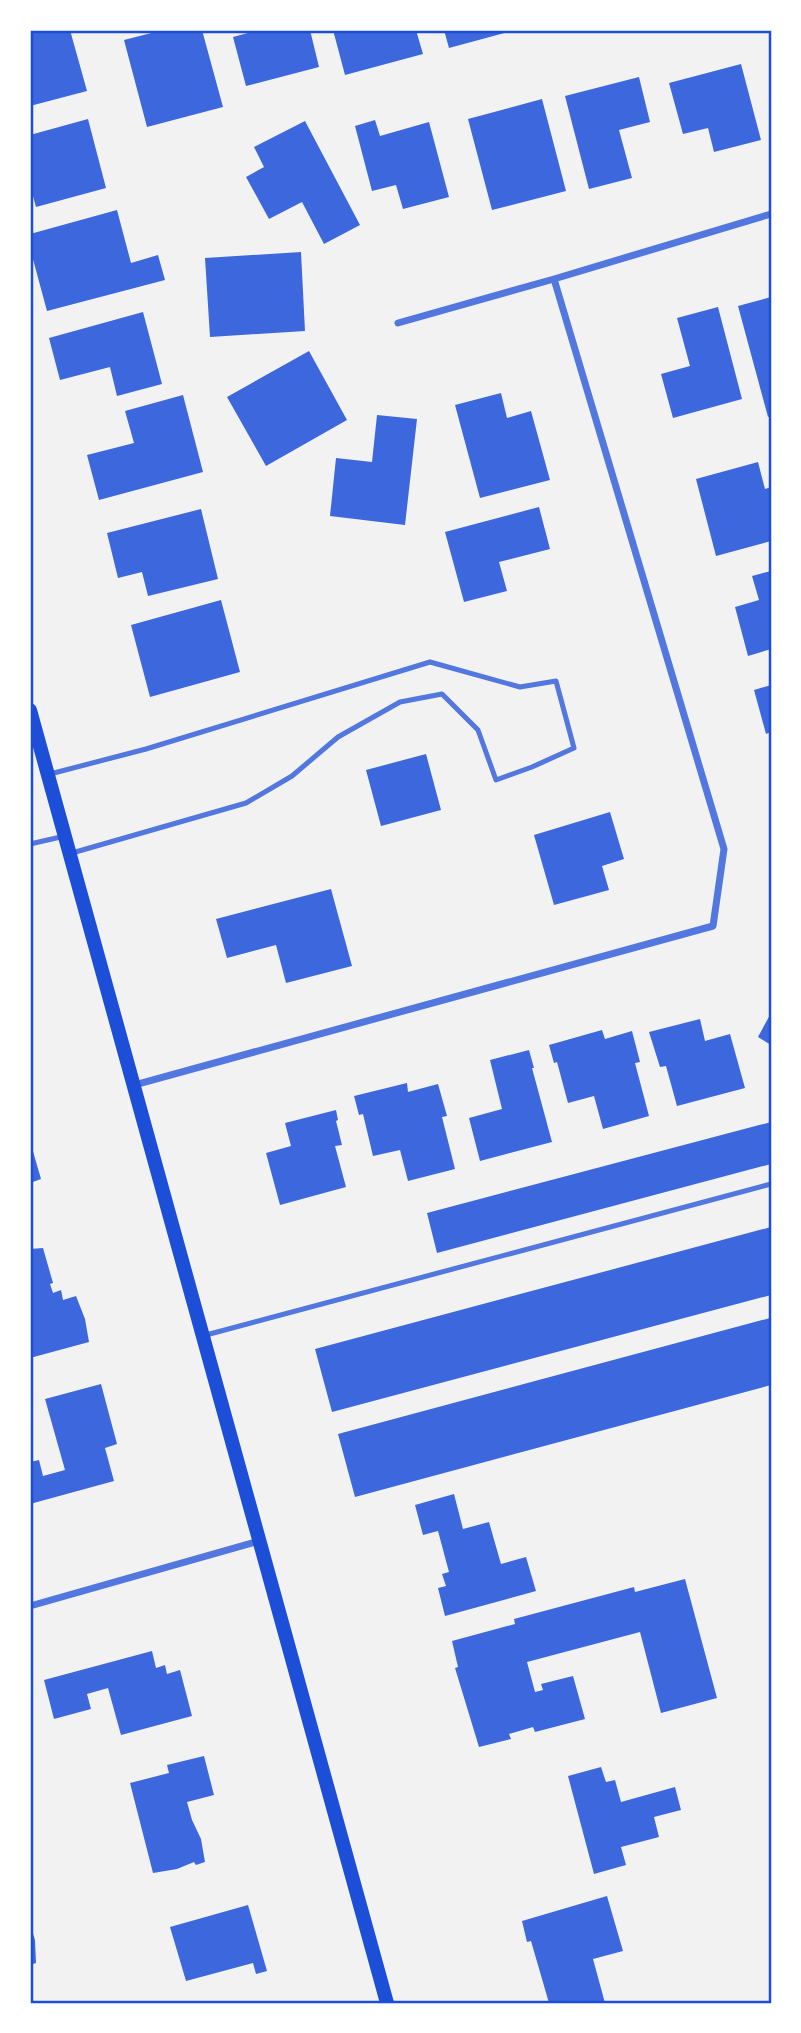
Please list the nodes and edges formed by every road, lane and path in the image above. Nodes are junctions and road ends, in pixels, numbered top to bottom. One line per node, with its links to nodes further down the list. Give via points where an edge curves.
1 (771, 214): 2 (street)
2 (554, 279): 3 (street); 9 (street, via 724,849 713,926)
3 (397, 323)
4 (30, 710): 5 (main road)
5 (47, 774): 6 (main road); 8 (lane, via 146,749 430,662 520,687 556,681 574,748 496,780 478,730 442,694 400,702 338,737 292,776 246,803)
6 (65, 836): 7 (lane); 8 (main road)
7 (30, 844)
8 (69, 854): 9 (main road)
9 (134, 1085): 11 (main road)
10 (771, 1184): 11 (lane)
11 (202, 1336): 12 (main road)
12 (259, 1541): 13 (street); 14 (main road)
13 (30, 1605)
14 (387, 2003)

